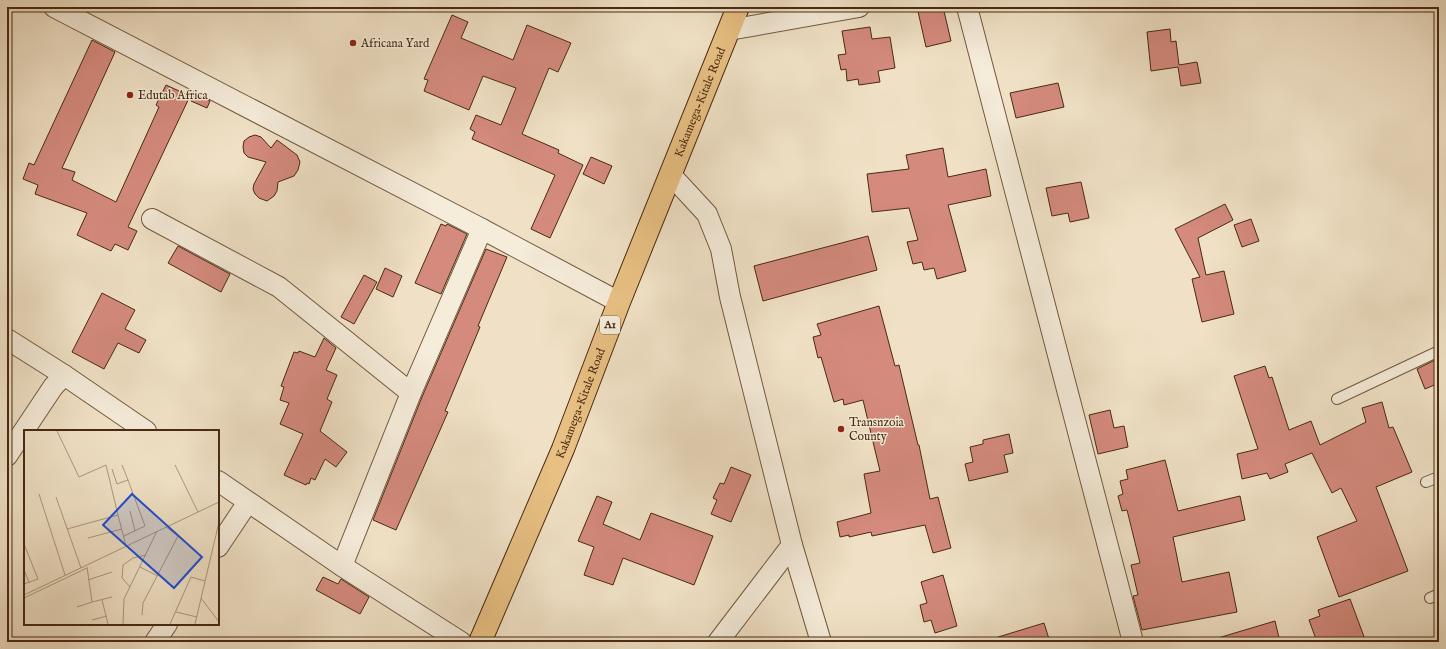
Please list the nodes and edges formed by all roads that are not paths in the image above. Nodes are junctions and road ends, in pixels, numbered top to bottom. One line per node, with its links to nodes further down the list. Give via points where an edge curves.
1 (54, 7): 8 (street)
2 (738, 7): 5 (highway, Kakamega-Kitale Road / A1)
3 (859, 7): 5 (street)
4 (967, 7): 32 (street)
5 (729, 30): 6 (highway, Kakamega-Kitale Road / A1)
6 (671, 175): 9 (highway, Kakamega-Kitale Road / A1); 23 (street, via 707,214 721,249 730,297)
7 (152, 218): 13 (street, via 279,287)
8 (482, 229): 9 (street); 13 (street)
9 (619, 302): 29 (highway, Kakamega-Kitale Road / A1, via 564,449)
10 (7, 339): 12 (street)
11 (1439, 351): 14 (lane)
12 (64, 375): 15 (street); 17 (street)
13 (411, 393): 25 (street)
14 (1337, 399)
15 (24, 430)
16 (24, 430): 18 (street)
17 (145, 430)
18 (7, 456)
19 (1439, 477): 21 (lane)
20 (219, 482): 22 (street)
21 (1426, 482)
22 (248, 502): 24 (street); 25 (street)
23 (792, 545): 30 (street); 31 (street)
24 (219, 546)
25 (342, 566): 28 (street)
26 (166, 625): 27 (street)
27 (155, 642)
28 (461, 642)
29 (480, 642)
30 (718, 642)
31 (821, 642)
32 (1133, 642)

